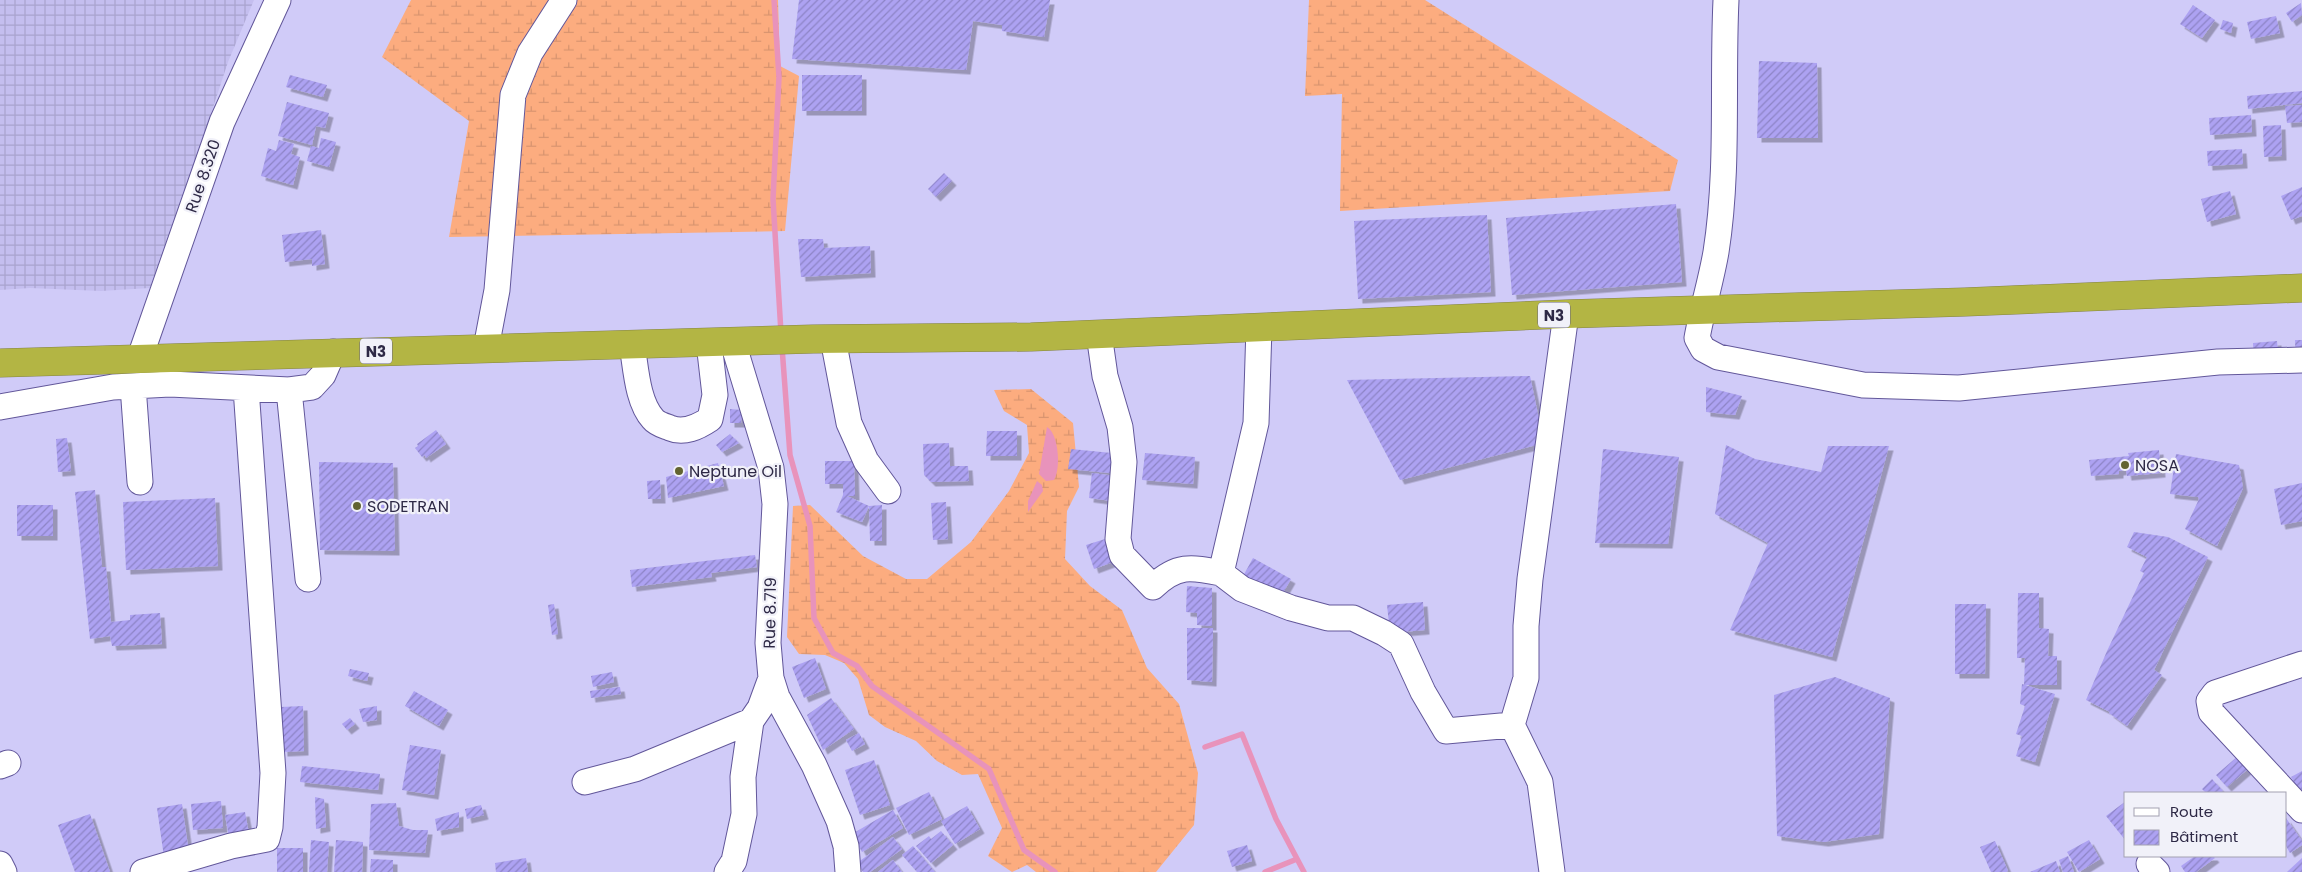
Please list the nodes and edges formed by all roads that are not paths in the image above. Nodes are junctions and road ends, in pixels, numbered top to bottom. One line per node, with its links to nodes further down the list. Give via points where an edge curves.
1 (278, 0): 14 (street, Rue 8.320, via 222,122)
2 (564, 0): 12 (street, via 530,53 513,95 498,290)
3 (1726, 0): 5 (street, via 1724,173 1716,252)
4 (2302, 288): 5 (highway, N3)
5 (1702, 311): 6 (highway, N3); 15 (street, via 1697,338 1703,349 1718,357 1863,385 1959,388 2218,362)
6 (1566, 314): 7 (highway, N3); 28 (street, via 1530,579 1526,678)
7 (1259, 328): 8 (highway, N3); 23 (street, via 1256,423)
8 (1099, 334): 9 (highway, N3); 23 (street, via 1105,376 1120,426 1124,462 1118,539 1122,555 1153,587 1165,576 1191,567)
9 (820, 340): 10 (highway, N3); 22 (street, via 866,461)
10 (731, 343): 11 (highway, N3); 11 (street, via 710,419 700,427 687,430 675,430 654,421 643,403); 26 (street, Rue 8.719, via 771,468 775,504 768,643)
11 (632, 345): 12 (highway, N3)
12 (486, 348): 13 (highway, N3)
13 (333, 352): 14 (highway, N3); 19 (street, via 323,375 312,387)
14 (140, 357): 16 (highway, N3)
15 (2302, 360)
16 (0, 363)
17 (133, 386): 18 (street, via 170,384); 20 (street); 21 (street)
18 (246, 388): 19 (street); 35 (street, via 273,772 270,827 266,839)
19 (289, 390): 24 (street)
20 (0, 407)
21 (140, 482)
22 (888, 491)
23 (1221, 573): 28 (street, via 1242,589 1291,608 1328,618 1353,618 1384,632 1401,644 1423,692 1446,731)
24 (308, 579)
25 (2302, 664): 30 (street, via 2215,693 2209,701 2211,712)
26 (771, 678): 27 (street, via 760,708); 37 (street, Rue 8.719, via 777,697 814,765 839,821 846,846)
27 (751, 721): 29 (street, via 635,768); 36 (street, via 743,777 744,814 734,861)
28 (1512, 725): 38 (street, via 1540,782)
29 (585, 782)
30 (2285, 792)
31 (2287, 794): 32 (street)
32 (2302, 810)
33 (0, 864): 34 (street)
34 (4, 872)
35 (143, 872)
36 (727, 872)
37 (848, 872)
38 (1552, 872)

